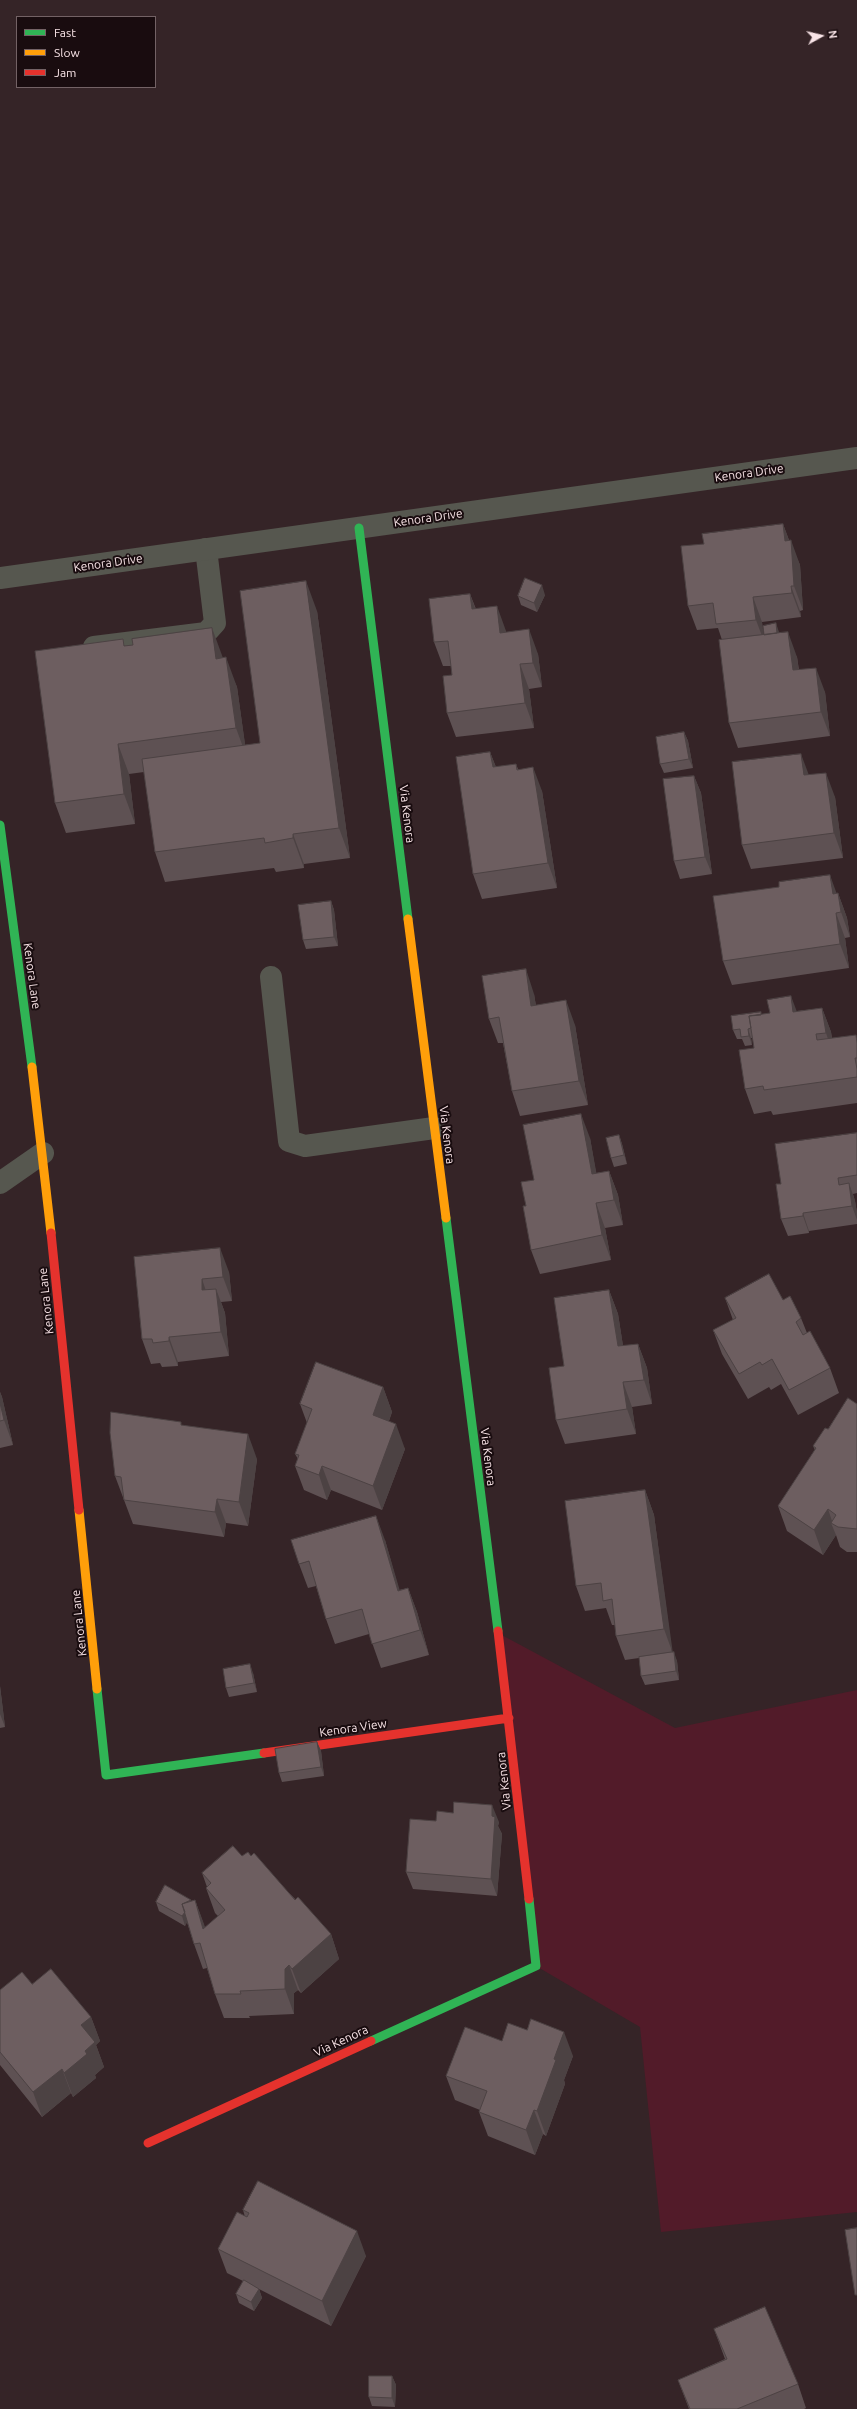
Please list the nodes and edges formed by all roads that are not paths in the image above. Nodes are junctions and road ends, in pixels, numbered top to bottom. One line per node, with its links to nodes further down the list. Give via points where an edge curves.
1 (857, 458): 2 (street, Kenora Drive)
2 (359, 528): 3 (street, Kenora Drive); 8 (street, Via Kenora)
3 (206, 549): 4 (street, Kenora Drive); 5 (street, via 215,623 206,634)
4 (0, 578)
5 (90, 648)
6 (0, 829): 9 (street, Kenora Lane)
7 (271, 976): 8 (street, via 289,1141 305,1146)
8 (434, 1128): 11 (street, Via Kenora)
9 (43, 1153): 10 (street); 12 (street, Kenora Lane)
10 (0, 1183)
11 (509, 1718): 12 (street, Kenora View); 13 (street, Via Kenora, via 536,1966)
12 (106, 1775)
13 (148, 2143)

